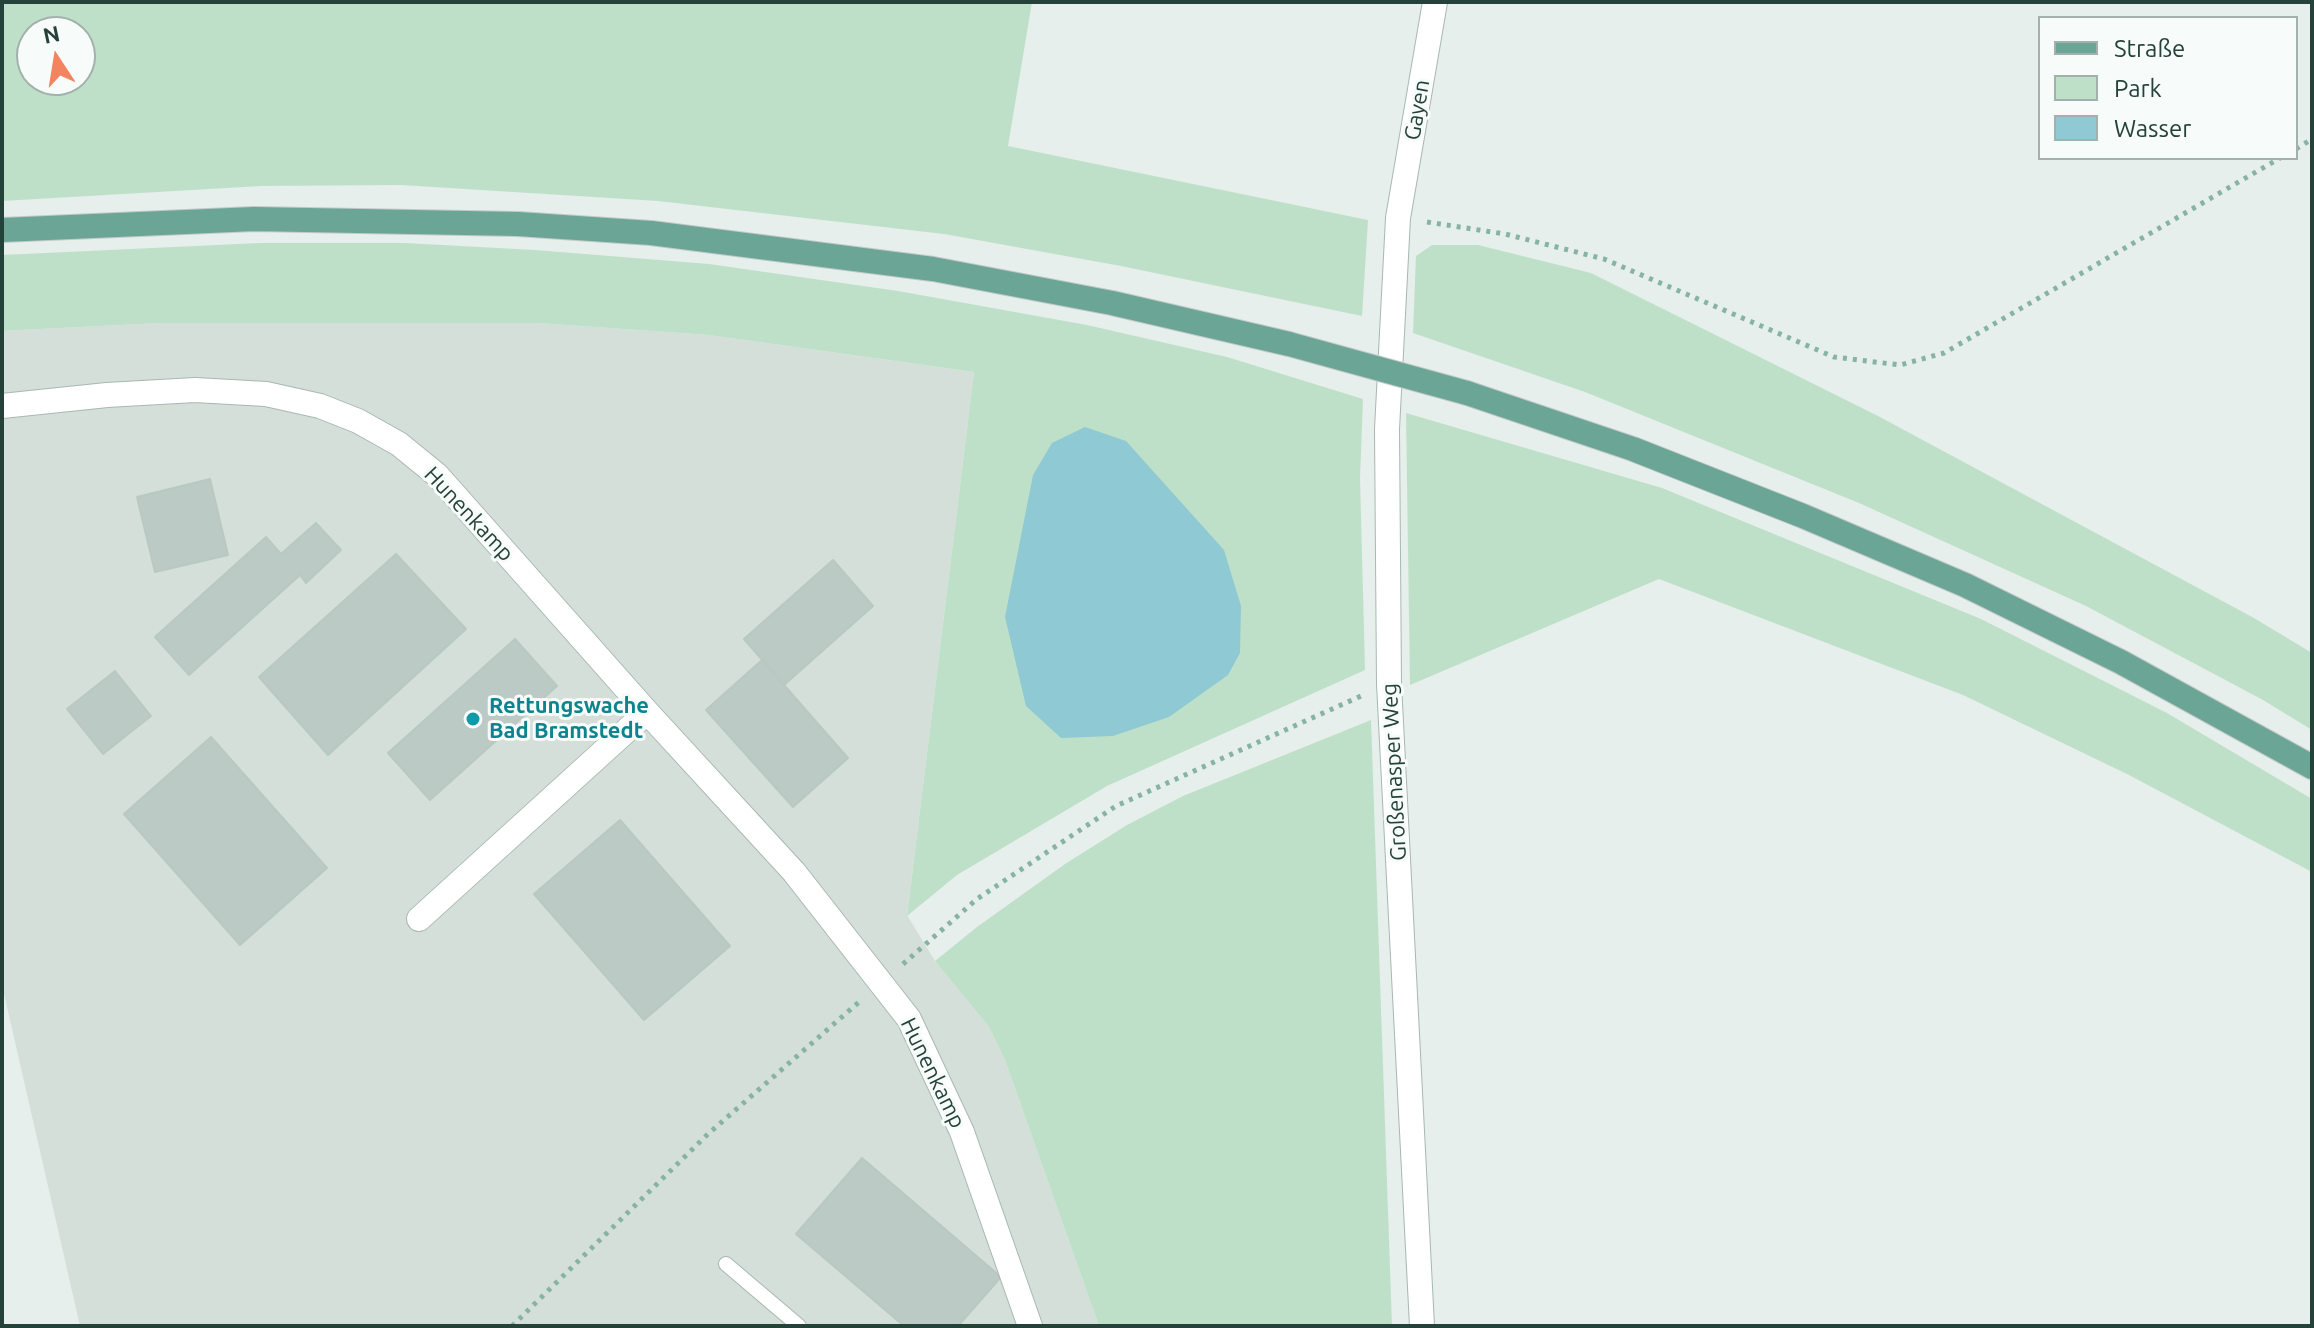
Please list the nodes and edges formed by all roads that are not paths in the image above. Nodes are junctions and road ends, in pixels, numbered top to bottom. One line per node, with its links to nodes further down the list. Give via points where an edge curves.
1 (1435, 2): 2 (street, Gayen)
2 (1398, 218): 11 (street, Großenasper Weg, via 1387,429 1389,684)
3 (2, 230): 6 (main road, bridge, via 254,219 518,224 651,233 933,269 1289,344 1467,393 1633,449 1803,516 1965,585 2121,662)
4 (2, 406): 5 (street, Hunenkamp, via 195,390 266,394 358,421 399,444 437,475)
5 (647, 712): 7 (street); 10 (street, Hunenkamp, via 794,872 909,1019 962,1132)
6 (2312, 767)
7 (419, 919)
8 (726, 1264): 9 (lane)
9 (799, 1326)
10 (1030, 1326)
11 (1422, 1326)

